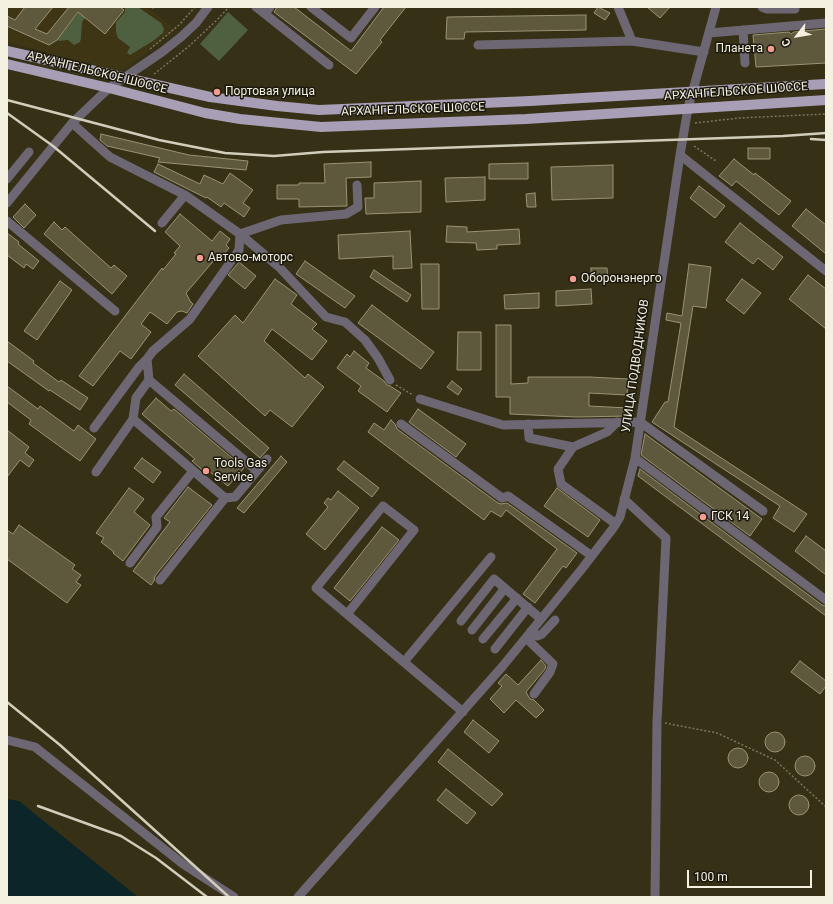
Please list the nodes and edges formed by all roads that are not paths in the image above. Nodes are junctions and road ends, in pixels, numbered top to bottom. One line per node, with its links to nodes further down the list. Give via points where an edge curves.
1 (208, 7): 20 (street, via 181,37)
2 (256, 7): 9 (street)
3 (311, 7): 4 (street, via 351,38)
4 (375, 7)
5 (618, 7): 13 (street)
6 (716, 7): 12 (street, УЛИЦА ПОДВОДНИКОВ)
7 (762, 7): 8 (street, via 795,9)
8 (792, 7)
9 (267, 10): 19 (street)
10 (826, 23): 11 (street)
11 (743, 30): 12 (street); 17 (street)
12 (709, 33): 16 (street, УЛИЦА ПОДВОДНИКОВ)
13 (632, 41): 14 (street); 16 (street)
14 (478, 45)
15 (7, 51): 20 (main road, АРХАНГЕЛЬСКОЕ ШОССЕ)
16 (704, 52): 23 (street, УЛИЦА ПОДВОДНИКОВ)
17 (745, 63)
18 (7, 64): 22 (main road, АРХАНГЕЛЬСКОЕ ШОССЕ)
19 (329, 65)
20 (123, 78): 22 (street); 23 (main road, АРХАНГЕЛЬСКОЕ ШОССЕ, via 210,97 318,110)
21 (826, 84): 23 (main road, АРХАНГЕЛЬСКОЕ ШОССЕ)
22 (109, 88): 25 (main road, АРХАНГЕЛЬСКОЕ ШОССЕ, via 205,113 321,127 526,119); 26 (street)
23 (693, 91): 25 (street, УЛИЦА ПОДВОДНИКОВ)
24 (826, 100): 25 (main road, АРХАНГЕЛЬСКОЕ ШОССЕ)
25 (688, 108): 28 (street, УЛИЦА ПОДВОДНИКОВ)
26 (72, 123): 31 (street, via 110,157); 32 (street)
27 (29, 152): 29 (street)
28 (680, 155): 36 (street); 44 (street, УЛИЦА ПОДВОДНИКОВ)
29 (7, 179)
30 (358, 186): 35 (street, via 358,207 346,214 281,220)
31 (185, 195): 34 (street); 35 (street)
32 (8, 199)
33 (7, 221): 37 (street)
34 (162, 223)
35 (240, 234): 38 (street, via 239,250 190,319); 40 (street, via 279,267 326,317 345,322 365,340)
36 (826, 271)
37 (114, 312)
38 (147, 359): 39 (street); 47 (street)
39 (149, 380): 42 (street, via 136,398); 51 (street)
40 (390, 380)
41 (420, 399): 46 (street, via 503,425)
42 (133, 419): 52 (street); 53 (street)
43 (618, 422): 44 (street); 46 (street); 48 (street, via 607,432)
44 (640, 422): 50 (street, УЛИЦА ПОДВОДНИКОВ); 56 (street)
45 (401, 424): 58 (street, via 502,498 508,496)
46 (528, 424): 48 (street, via 529,438)
47 (94, 428)
48 (573, 447): 57 (street, via 558,469 561,484)
49 (267, 458): 51 (street)
50 (635, 458): 55 (street, УЛИЦА ПОДВОДНИКОВ); 64 (street)
51 (256, 470): 54 (street, via 235,497)
52 (193, 471): 54 (street); 60 (street, via 156,517 158,527)
53 (96, 472)
54 (225, 498): 61 (street)
55 (624, 499): 57 (street, УЛИЦА ПОДВОДНИКОВ); 80 (street, via 666,538 657,722)
56 (763, 511)
57 (616, 524): 58 (street, УЛИЦА ПОДВОДНИКОВ)
58 (592, 556): 67 (street, УЛИЦА ПОДВОДНИКОВ)
59 (491, 557): 74 (street)
60 (130, 563)
61 (160, 580)
62 (505, 588): 63 (street); 69 (street, via 494,579); 70 (street)
63 (517, 598): 65 (street); 72 (street)
64 (826, 600)
65 (528, 608): 67 (street); 73 (street)
66 (348, 613): 66 (street, via 414,530 382,506 316,588); 74 (street)
67 (541, 619): 71 (street, УЛИЦА ПОДВОДНИКОВ)
68 (555, 620): 71 (street, via 542,634)
69 (461, 621)
70 (472, 630)
71 (529, 634): 75 (street, via 553,664); 76 (street, УЛИЦА ПОДВОДНИКОВ)
72 (483, 639)
73 (495, 649)
74 (404, 662): 76 (street)
75 (534, 694)
76 (463, 712): 79 (street, УЛИЦА ПОДВОДНИКОВ)
77 (7, 740): 78 (street, via 35,747 182,864)
78 (234, 897)
79 (298, 897)
80 (656, 897)

